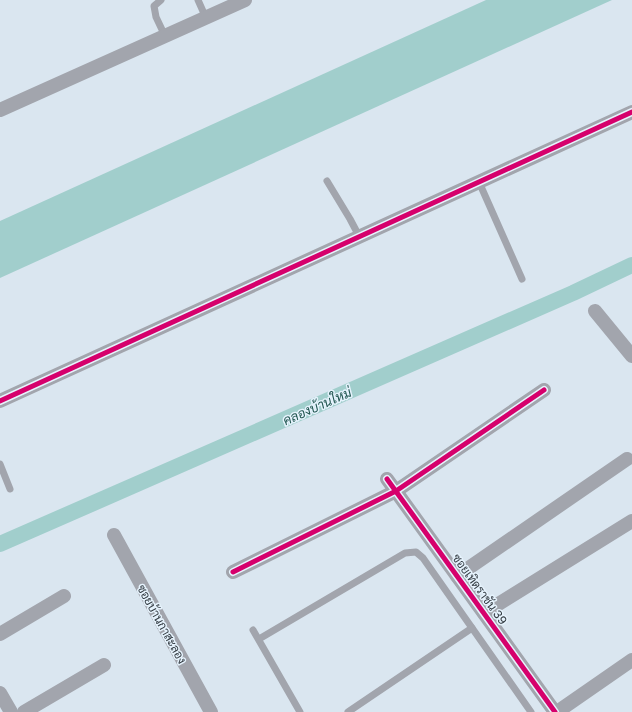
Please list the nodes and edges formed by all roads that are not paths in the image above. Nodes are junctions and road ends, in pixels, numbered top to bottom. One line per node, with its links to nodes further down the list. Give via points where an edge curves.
1 (161, 0): 5 (lane, via 154,6 154,12)
2 (198, 0): 4 (lane)
3 (245, 0): 4 (street)
4 (206, 18): 5 (street)
5 (165, 36): 6 (street)
6 (0, 110)
7 (632, 112): 9 (street)
8 (327, 181): 10 (lane)
9 (478, 182): 10 (street); 11 (lane)
10 (359, 236): 15 (street)
11 (522, 279)
12 (595, 311): 13 (street)
13 (632, 356)
14 (544, 390): 20 (street)
15 (0, 401)
16 (627, 459): 24 (street)
17 (0, 464): 19 (lane)
18 (387, 479): 20 (street, ซอยเทิดราชัน 39)
19 (10, 489)
20 (396, 492): 23 (street); 24 (street, ซอยเทิดราชัน 39)
21 (632, 522): 26 (street)
22 (114, 535): 36 (street, ซอยบ้านกาสะลอง)
23 (233, 572)
24 (457, 576): 26 (street, ซอยเทิดราชัน 39)
25 (64, 596): 29 (street)
26 (484, 612): 40 (street, ซอยเทิดราชัน 39)
27 (472, 628): 30 (lane, via 423,558 416,552 405,553); 38 (lane); 39 (lane)
28 (253, 630): 30 (lane)
29 (0, 634)
30 (259, 640): 37 (lane)
31 (632, 660): 40 (street)
32 (104, 665): 35 (street)
33 (0, 693): 34 (street)
34 (12, 712)
35 (24, 712)
36 (211, 712)
37 (300, 712)
38 (348, 712)
39 (531, 712)
40 (556, 712)

